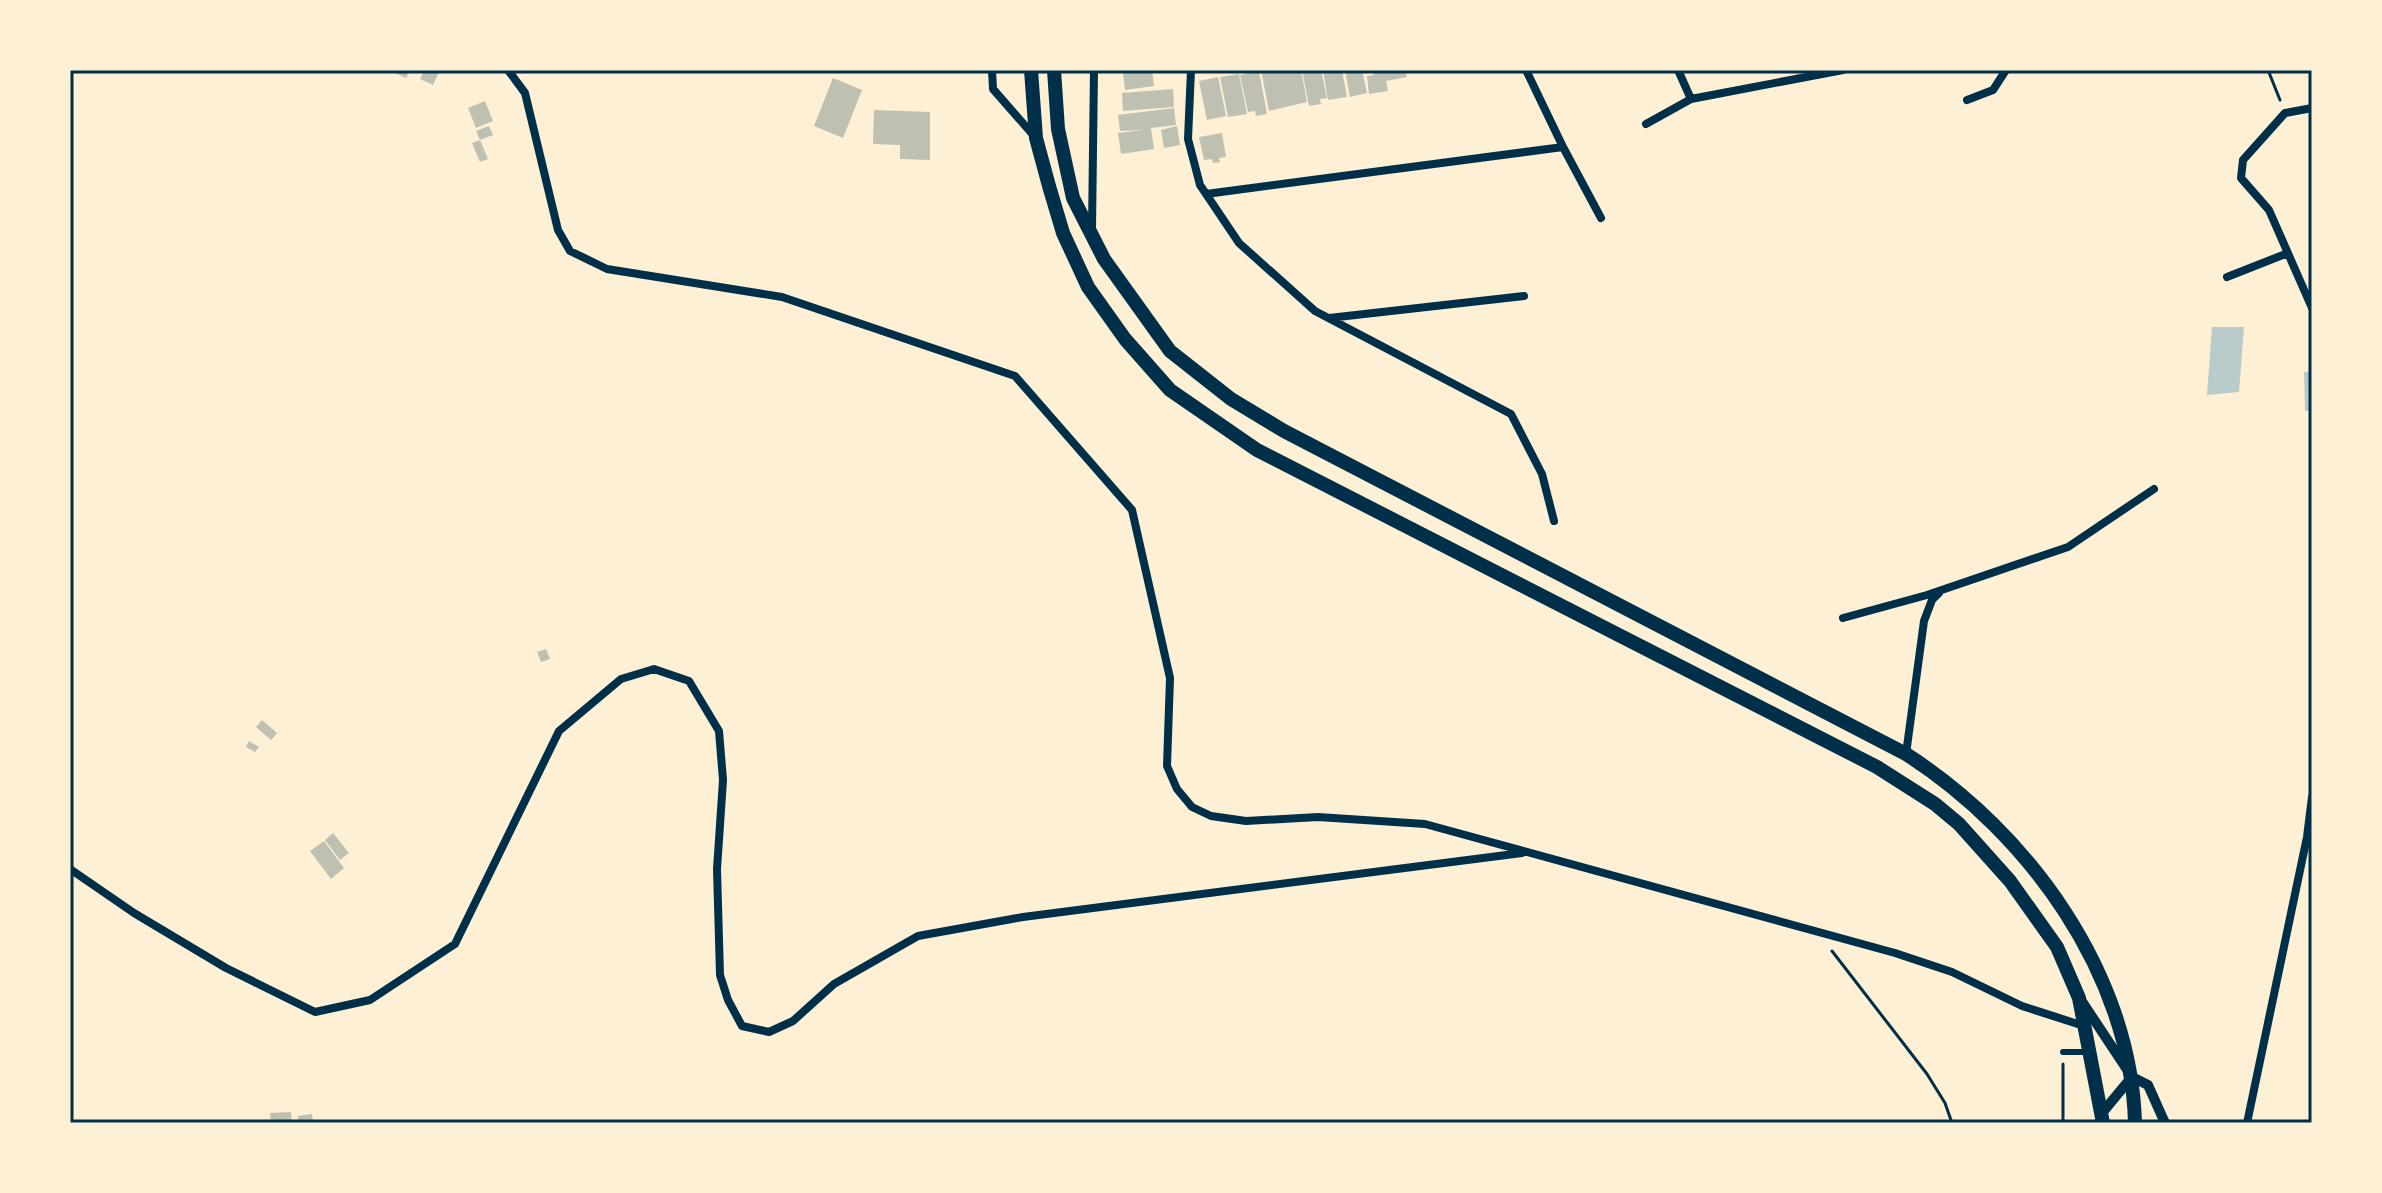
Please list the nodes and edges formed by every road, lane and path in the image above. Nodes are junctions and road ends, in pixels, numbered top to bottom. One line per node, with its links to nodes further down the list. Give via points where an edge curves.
1 (508, 70): 34 (street, via 525,93 558,230 570,251 607,269 782,297 1015,376 1132,510 1170,678 1167,766 1192,807 1246,821 1318,817 1425,824)
2 (992, 70): 17 (street, via 993,89)
3 (1031, 70): 17 (highway)
4 (1054, 70): 21 (highway, via 1058,129 1073,198)
5 (1094, 70): 21 (street)
6 (1191, 70): 19 (street, via 1188,139)
7 (1526, 70): 18 (street)
8 (1678, 70): 12 (street)
9 (1843, 70): 12 (street)
10 (2006, 70): 13 (street, via 1993,90)
11 (2268, 70): 15 (path)
12 (1691, 99): 16 (street)
13 (1967, 100)
14 (2312, 108): 15 (street)
15 (2285, 113): 22 (street, via 2243,160 2241,178 2269,210)
16 (1646, 124)
17 (1036, 138): 37 (highway, via 1063,233 1088,287 1170,390 1257,450 1877,767 1935,804 1982,848 2026,902 2057,947)
18 (1563, 147): 19 (street); 20 (street)
19 (1206, 194): 26 (street, via 1239,243)
20 (1601, 218)
21 (1091, 234): 31 (highway, via 1170,351 1231,399)
22 (2288, 253): 23 (street); 25 (street)
23 (2227, 277)
24 (1524, 296): 26 (street)
25 (2312, 308)
26 (1329, 318): 28 (street, via 1511,414 1542,474)
27 (2154, 489): 29 (street, via 2068,547)
28 (1554, 521)
29 (1942, 590): 30 (street); 31 (street, via 1924,621)
30 (1843, 618)
31 (1906, 754): 41 (highway, via 1934,772 2009,840 2064,912 2097,968)
32 (2312, 797): 33 (street)
33 (2310, 837): 47 (street)
34 (1527, 852): 35 (street, via 1023,917 918,936 834,984 793,1021 769,1032 742,1026 720,975 719,731 689,681 654,669 621,679 559,731 455,944 370,1000 315,1012 226,968); 36 (street)
35 (70, 869)
36 (1818, 932): 38 (street, via 1952,972 2022,1006); 43 (path, via 1927,1074)
37 (2079, 998): 38 (highway); 41 (street)
38 (2087, 1027): 39 (highway)
39 (2091, 1051): 40 (street); 42 (highway)
40 (2063, 1052): 44 (path)
41 (2132, 1077): 42 (street); 45 (highway); 46 (street, via 2148,1085)
42 (2103, 1118)
43 (1952, 1123)
44 (2063, 1123)
45 (2135, 1123)
46 (2165, 1123)
47 (2247, 1123)

